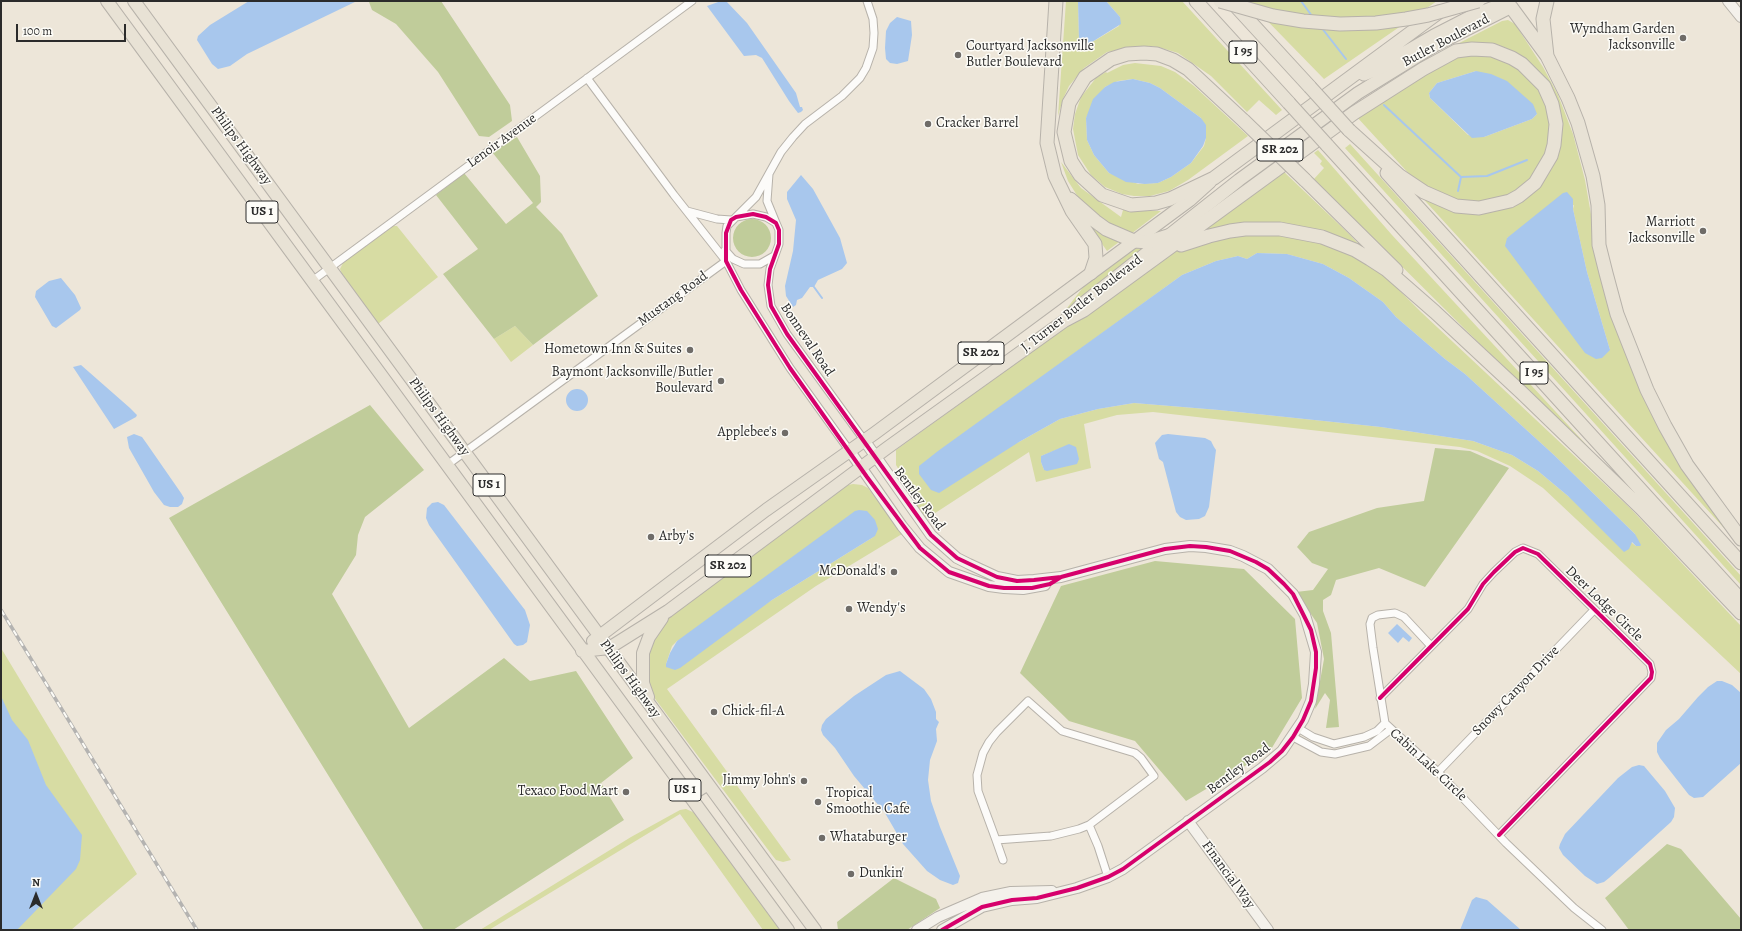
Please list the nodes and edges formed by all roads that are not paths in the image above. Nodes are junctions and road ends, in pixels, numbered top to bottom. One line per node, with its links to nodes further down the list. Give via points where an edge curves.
1 (107, 1): 23 (main road, Philips Highway / US 1)
2 (134, 1): 20 (main road, Philips Highway / US 1)
3 (692, 1): 17 (street, Lenoir Avenue)
4 (867, 1): 21 (street, via 873,19 874,33 870,60 860,78 842,96 804,124 781,152)
5 (1056, 1): 24 (highway, via 1047,143 1055,176)
6 (1196, 1): 48 (highway, I 95, bridge)
7 (1220, 1): 10 (highway, bridge, via 1273,16 1340,24 1406,19 1435,14)
8 (1231, 1): 19 (highway, I 95, bridge)
9 (1456, 1): 18 (highway, Butler Boulevard / SR 202)
10 (1478, 1)
11 (1547, 1): 15 (highway, via 1542,19)
12 (1728, 1): 14 (street)
13 (1517, 4): 15 (highway); 16 (main road, Butler Boulevard / SR 202, via 1434,46); 18 (highway, via 1481,12 1381,67)
14 (1741, 17)
15 (1547, 56): 45 (highway, via 1568,98 1585,144 1598,206 1599,245 1617,314 1631,354 1665,426 1687,465)
16 (1392, 71): 28 (main road, J. Turner Butler Boulevard / SR 202, via 1239,180)
17 (587, 78): 25 (street, Bonneval Road); 34 (street, Lenoir Avenue)
18 (1346, 82): 22 (highway, J. Turner Butler Boulevard / SR 202)
19 (1349, 130): 31 (highway, via 1400,176 1428,194 1456,206 1479,208 1510,201 1535,183 1551,156 1556,124 1552,104 1544,86 1522,64 1492,50 1456,51 1423,68 1354,113); 46 (highway, I 95)
20 (260, 173): 23 (main road); 34 (main road, Philips Highway / US 1)
21 (769, 174): 26 (street, via 751,204); 27 (street, Bonneval Road, via 767,201)
22 (1214, 178): 29 (main road, J. Turner Butler Boulevard / SR 202, via 1190,200); 37 (highway, bridge, via 1156,203 1131,205 1102,195 1080,175 1066,147 1065,117 1076,89 1085,77 1111,59 1127,54 1157,54 1188,69 1305,180)
23 (243, 186): 36 (main road, Philips Highway / US 1)
24 (1064, 194): 29 (highway, via 1106,229); 35 (highway, via 1072,211 1095,244 1096,258)
25 (687, 211): 26 (street, via 717,219); 33 (street, Bonneval Road)
26 (734, 219): 27 (street, via 753,214); 30 (street, Bonneval Road, via 726,233)
27 (776, 223): 32 (street, Bonneval Road, via 779,244)
28 (1171, 235): 29 (highway, via 1149,242); 38 (main road, J. Turner Butler Boulevard / SR 202, via 1081,305)
29 (1134, 241): 35 (main road, J. Turner Butler Boulevard / SR 202)
30 (725, 249): 32 (street, via 733,259 744,264 760,264); 33 (street, Bonneval Road)
31 (1161, 254): 37 (highway, via 1187,242 1230,231 1261,228 1301,232 1355,250 1386,270); 38 (highway, via 1084,310)
32 (774, 256): 39 (street, Bonneval Road, via 768,285 771,306 787,334)
33 (726, 261): 40 (street, Bonneval Road, via 741,290 790,368); 41 (street, Mustang Road)
34 (330, 268): 36 (street, Lenoir Avenue); 41 (main road, Philips Highway / US 1)
35 (1091, 273): 39 (main road, J. Turner Butler Boulevard / SR 202)
36 (312, 281): 43 (main road, Philips Highway / US 1)
37 (1435, 312): 51 (highway, via 1641,508)
38 (1067, 319): 42 (main road, J. Turner Butler Boulevard / SR 202)
39 (864, 440): 40 (main road, J. Turner Butler Boulevard / SR 202); 42 (street, Bonneval Road)
40 (849, 450): 44 (street, Bonneval Road); 52 (main road, J. Turner Butler Boulevard / SR 202)
41 (465, 452): 43 (street, Mustang Road); 52 (main road, Philips Highway / US 1)
42 (875, 457): 44 (main road, J. Turner Butler Boulevard / SR 202); 47 (street, Bentley Road, via 931,535 957,558 997,577 1017,581)
43 (447, 465): 55 (main road, Philips Highway / US 1)
44 (861, 468): 47 (street, Bentley Road, via 920,548 949,572 1004,588 1042,586); 50 (main road, J. Turner Butler Boulevard / SR 202)
45 (1741, 539)
46 (1741, 563)
47 (1061, 577): 59 (street, Bentley Road, via 1190,546 1230,551 1268,569 1296,599 1311,630 1316,652 1311,701)
48 (1741, 600)
49 (1594, 610): 53 (street, Deer Lodge Circle, via 1538,554 1523,548 1515,552 1494,572 1483,584 1468,609); 62 (street, Snowy Canyon Drive); 67 (street, Deer Lodge Circle, via 1650,664 1651,678)
50 (668, 611): 54 (main road, J. Turner Butler Boulevard / SR 202); 57 (main road, via 654,628 643,654 643,683)
51 (1741, 613)
52 (600, 636): 54 (main road, Philips Highway / US 1); 55 (main road, J. Turner Butler Boulevard / SR 202)
53 (1431, 646): 56 (street, Deer Lodge Circle); 56 (street, Cabin Lake Circle, via 1404,617 1395,613 1372,618 1370,624)
54 (609, 648): 55 (main road, J. Turner Butler Boulevard / SR 202); 57 (main road, Philips Highway / US 1)
55 (582, 651): 64 (main road, Philips Highway / US 1)
56 (1380, 698): 58 (street, Cabin Lake Circle)
57 (651, 708): 63 (main road, Philips Highway / US 1)
58 (1385, 724): 59 (street, via 1365,737 1334,744 1313,737); 60 (street, Cabin Lake Circle)
59 (1298, 728): 61 (street, Bentley Road)
60 (1390, 730): 61 (street, via 1369,746 1335,754 1321,752); 62 (street, Cabin Lake Circle)
61 (1292, 737): 65 (street, Bentley Road, via 1270,762)
62 (1438, 772): 67 (street, Cabin Lake Circle)
63 (708, 784): 64 (main road); 74 (main road, Philips Highway / US 1)
64 (689, 796): 73 (main road, Philips Highway / US 1)
65 (1188, 821): 70 (street, Bentley Road); 77 (street, Financial Way)
66 (1089, 825): 68 (street, via 1064,834); 68 (street, via 1154,776 1135,753 1062,731 1028,701 997,732 983,753 979,765 978,791); 70 (street)
67 (1499, 835): 72 (street, Cabin Lake Circle, via 1574,908)
68 (996, 840): 69 (street)
69 (1003, 860)
70 (1108, 877): 71 (street, Bentley Road)
71 (1062, 892): 75 (street, Bentley Road, via 1035,890 997,894 972,901); 76 (street, Bentley Road, via 982,907)
72 (1600, 929)
73 (788, 930)
74 (815, 930)
75 (917, 930)
76 (942, 930)
77 (1268, 930)

